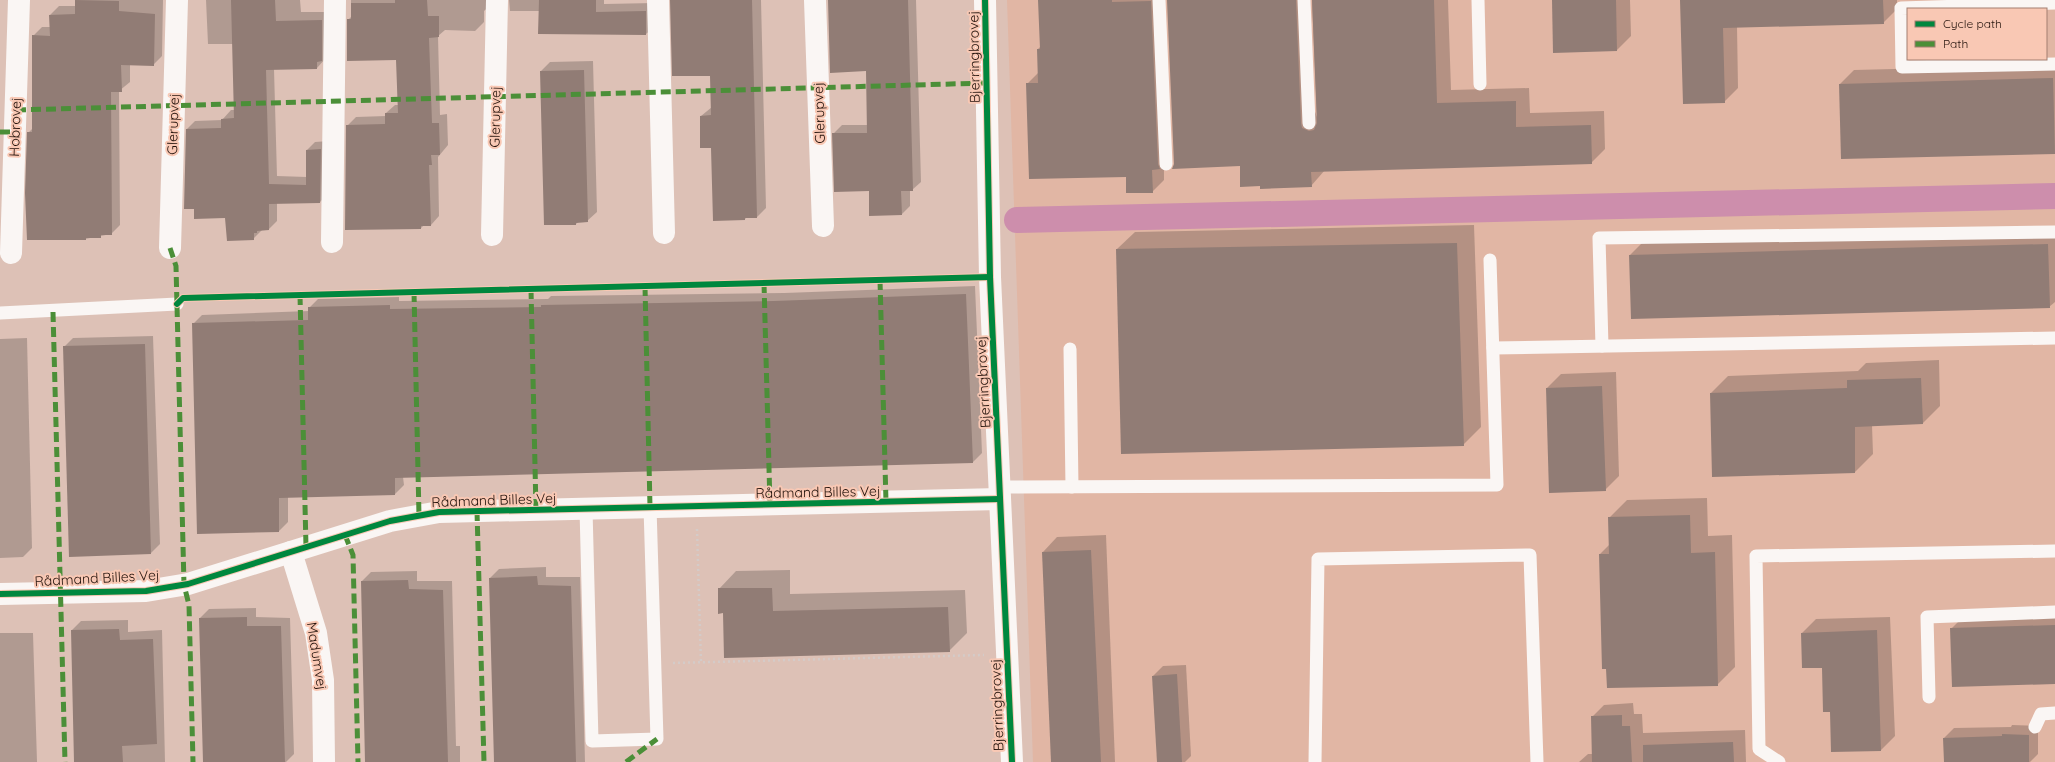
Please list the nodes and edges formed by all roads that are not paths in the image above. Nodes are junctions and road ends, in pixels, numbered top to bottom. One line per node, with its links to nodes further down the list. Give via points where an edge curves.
1 (19, 0): 22 (street, Hobrovej)
2 (177, 0): 21 (street, Glerupvej)
3 (335, 0): 20 (street)
4 (497, 0): 19 (street, Glerupvej)
5 (658, 0): 18 (street)
6 (815, 0): 16 (street, Glerupvej)
7 (985, 0): 31 (street, Bjerringbrovej, via 990,277)
8 (1159, 0): 15 (lane)
9 (1304, 0): 14 (lane)
10 (1478, 0): 13 (lane)
11 (2055, 3): 12 (lane, via 1901,8 1902,67)
12 (2055, 64)
13 (1480, 84)
14 (1309, 123)
15 (1166, 164)
16 (823, 226)
17 (2055, 232): 27 (lane, via 1599,238)
18 (664, 233)
19 (492, 235)
20 (332, 242)
21 (170, 248)
22 (11, 253)
23 (1490, 260): 28 (lane)
24 (177, 304): 25 (lane)
25 (0, 313)
26 (2055, 338): 27 (lane)
27 (1602, 346): 28 (lane)
28 (1493, 348): 30 (lane, via 1497,485)
29 (1070, 349): 30 (lane)
30 (1072, 487): 31 (lane)
31 (1000, 493): 32 (street, Rådmand Billes Vej); 42 (street, Bjerringbrovej)
32 (650, 507): 33 (street, Rådmand Billes Vej); 33 (lane, via 657,739 592,741)
33 (586, 509): 35 (street, Rådmand Billes Vej, via 439,512 390,521)
34 (2055, 551): 45 (lane, via 1756,556 1759,748)
35 (291, 552): 36 (street, Rådmand Billes Vej, via 188,584 146,590); 41 (street, Madumvej, via 316,633 324,680)
36 (0, 594)
37 (2055, 612): 38 (lane, via 1928,617)
38 (1929, 697)
39 (2055, 713): 40 (lane, via 2041,714)
40 (2035, 727)
41 (324, 762)
42 (1012, 762)
43 (1315, 762): 44 (lane, via 1318,559 1530,555)
44 (1537, 762)
45 (1779, 762)

